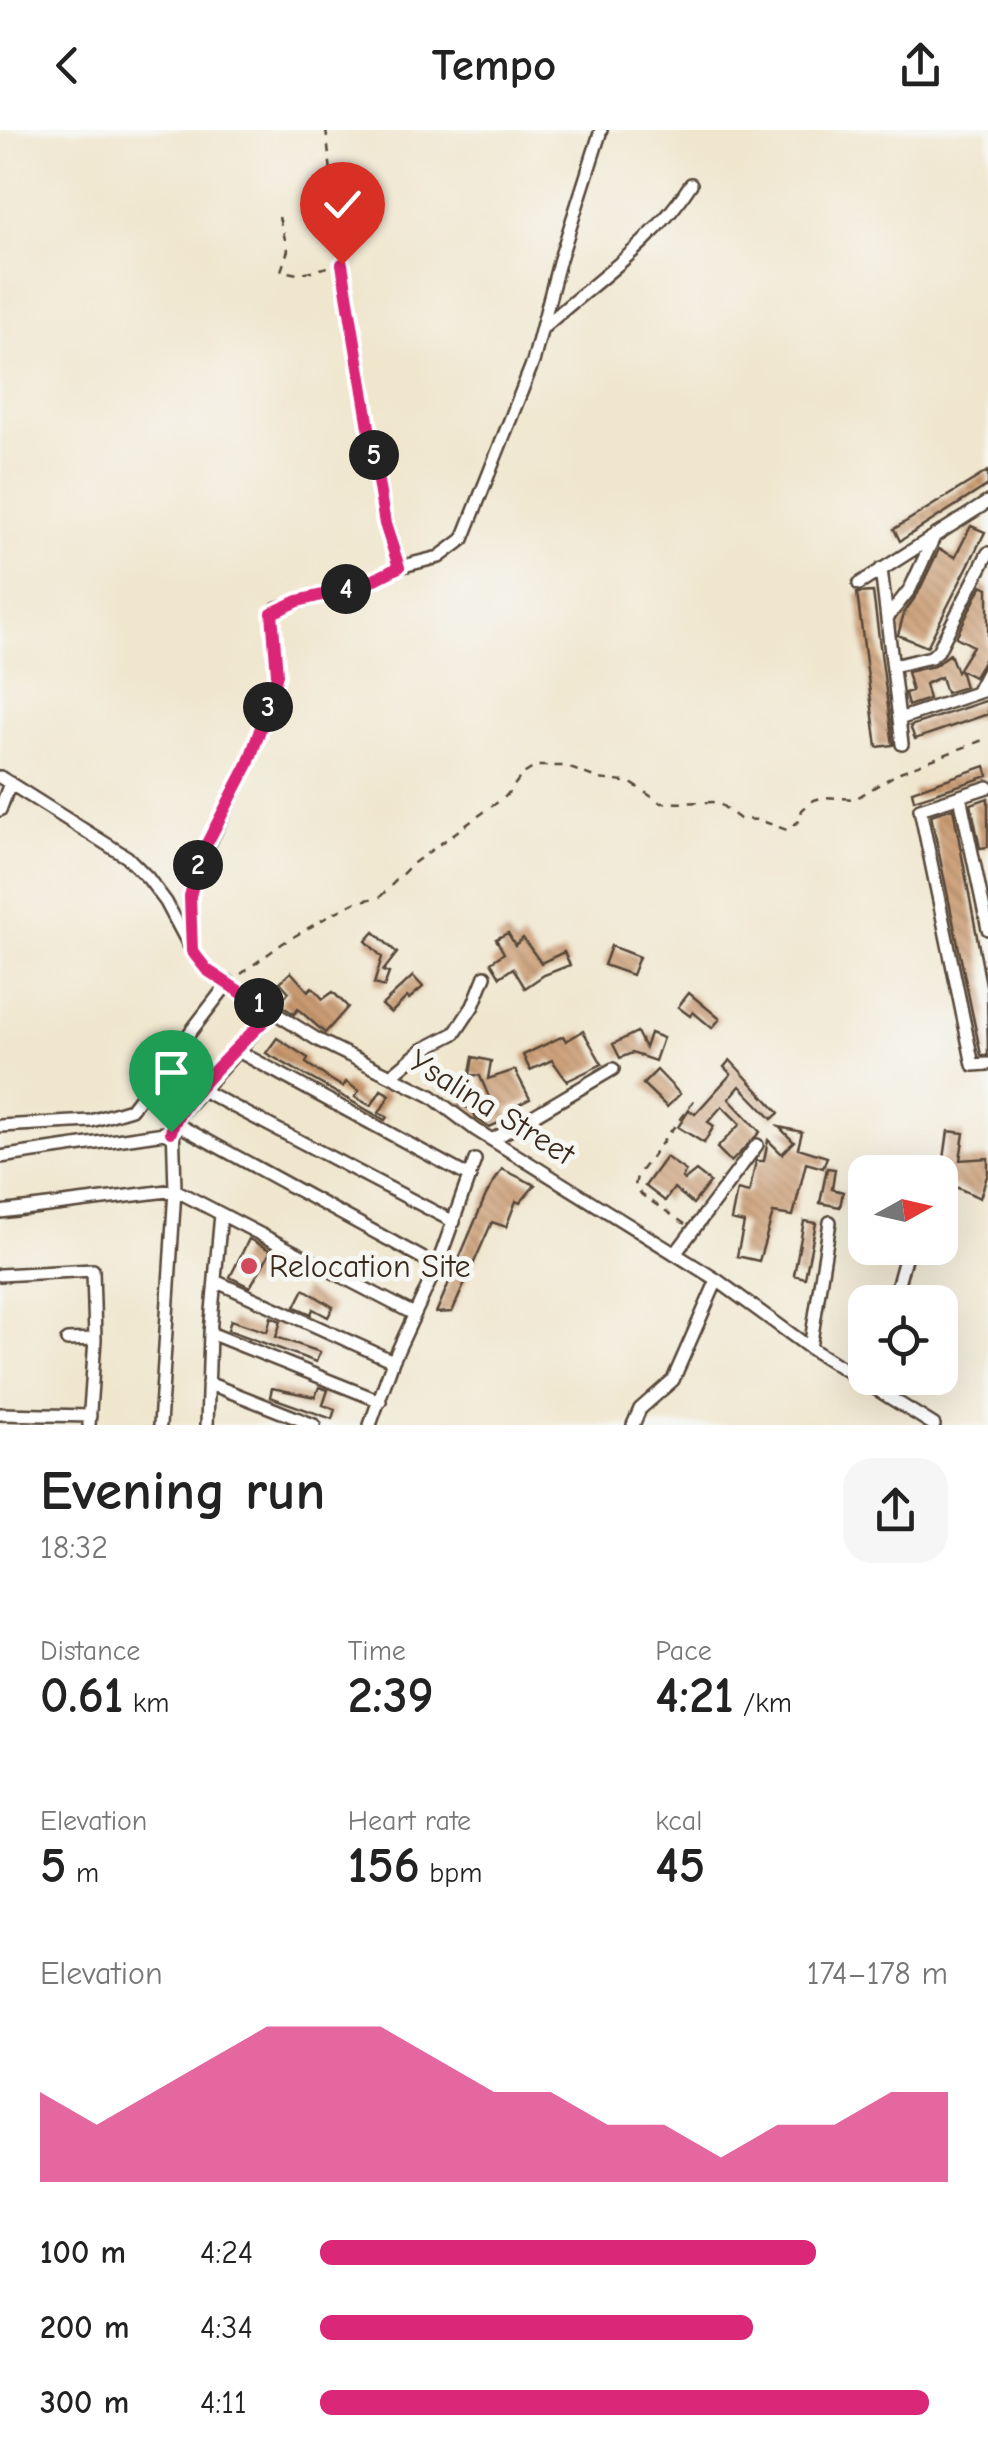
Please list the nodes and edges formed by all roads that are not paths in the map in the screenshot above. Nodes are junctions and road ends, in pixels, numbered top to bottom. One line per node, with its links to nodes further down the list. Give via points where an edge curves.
1 (602, 130): 3 (street)
2 (691, 184): 3 (street, via 634,252)
3 (544, 327): 20 (street, via 463,538 439,557 272,613 272,696 248,764 194,873)
4 (988, 502): 5 (street)
5 (935, 535): 7 (street); 9 (street, via 910,589)
6 (988, 553): 10 (street, via 938,652)
7 (881, 569): 8 (street); 9 (street)
8 (859, 584)
9 (887, 618): 10 (street)
10 (893, 666): 13 (street)
11 (988, 670): 12 (street)
12 (982, 691): 13 (street)
13 (899, 719): 14 (street)
14 (902, 744)
15 (5, 780): 18 (street); 20 (street, Ysalina Street, via 127,858 166,902)
16 (988, 787): 17 (street)
17 (960, 796): 19 (street); 25 (street, via 920,810 973,1065)
18 (0, 810)
19 (988, 929)
20 (192, 951): 22 (street, Ysalina Street)
21 (485, 976): 27 (street, via 455,1033)
22 (229, 982): 23 (street, Ysalina Street); 29 (street, via 131,1109 90,1121)
23 (272, 1013): 24 (street); 27 (street, Ysalina Street)
24 (236, 1050): 28 (street); 35 (street)
25 (988, 1064)
26 (614, 1070): 31 (street)
27 (392, 1075): 31 (street, Ysalina Street)
28 (200, 1089): 30 (street); 39 (street)
29 (0, 1126)
30 (172, 1127): 33 (street); 36 (street); 42 (street)
31 (494, 1139): 41 (street, Ysalina Street)
32 (757, 1145): 41 (street)
33 (0, 1157)
34 (475, 1160): 35 (street)
35 (470, 1177): 39 (street)
36 (175, 1190): 37 (street); 38 (street); 58 (street)
37 (0, 1212)
38 (221, 1214): 45 (street); 46 (street)
39 (454, 1222): 42 (street)
40 (830, 1222): 50 (street)
41 (675, 1254): 44 (street, Ysalina Street)
42 (437, 1266): 46 (street)
43 (0, 1275): 48 (street, via 93,1270)
44 (716, 1280): 50 (street, Ysalina Street); 62 (street, via 672,1380 640,1409)
45 (215, 1282): 47 (street); 51 (street)
46 (414, 1314): 51 (street)
47 (210, 1333): 53 (street); 55 (street)
48 (95, 1339): 49 (street); 57 (street)
49 (67, 1340)
50 (810, 1348): 52 (street, Ysalina Street)
51 (393, 1360): 55 (street)
52 (848, 1369)
53 (208, 1383): 59 (street); 60 (street)
54 (891, 1395): 63 (street, Ysalina Street)
55 (380, 1401): 61 (street)
56 (0, 1414): 57 (street)
57 (90, 1420)
58 (160, 1425)
59 (207, 1425)
60 (314, 1425)
61 (370, 1425)
62 (633, 1425)
63 (934, 1425)

